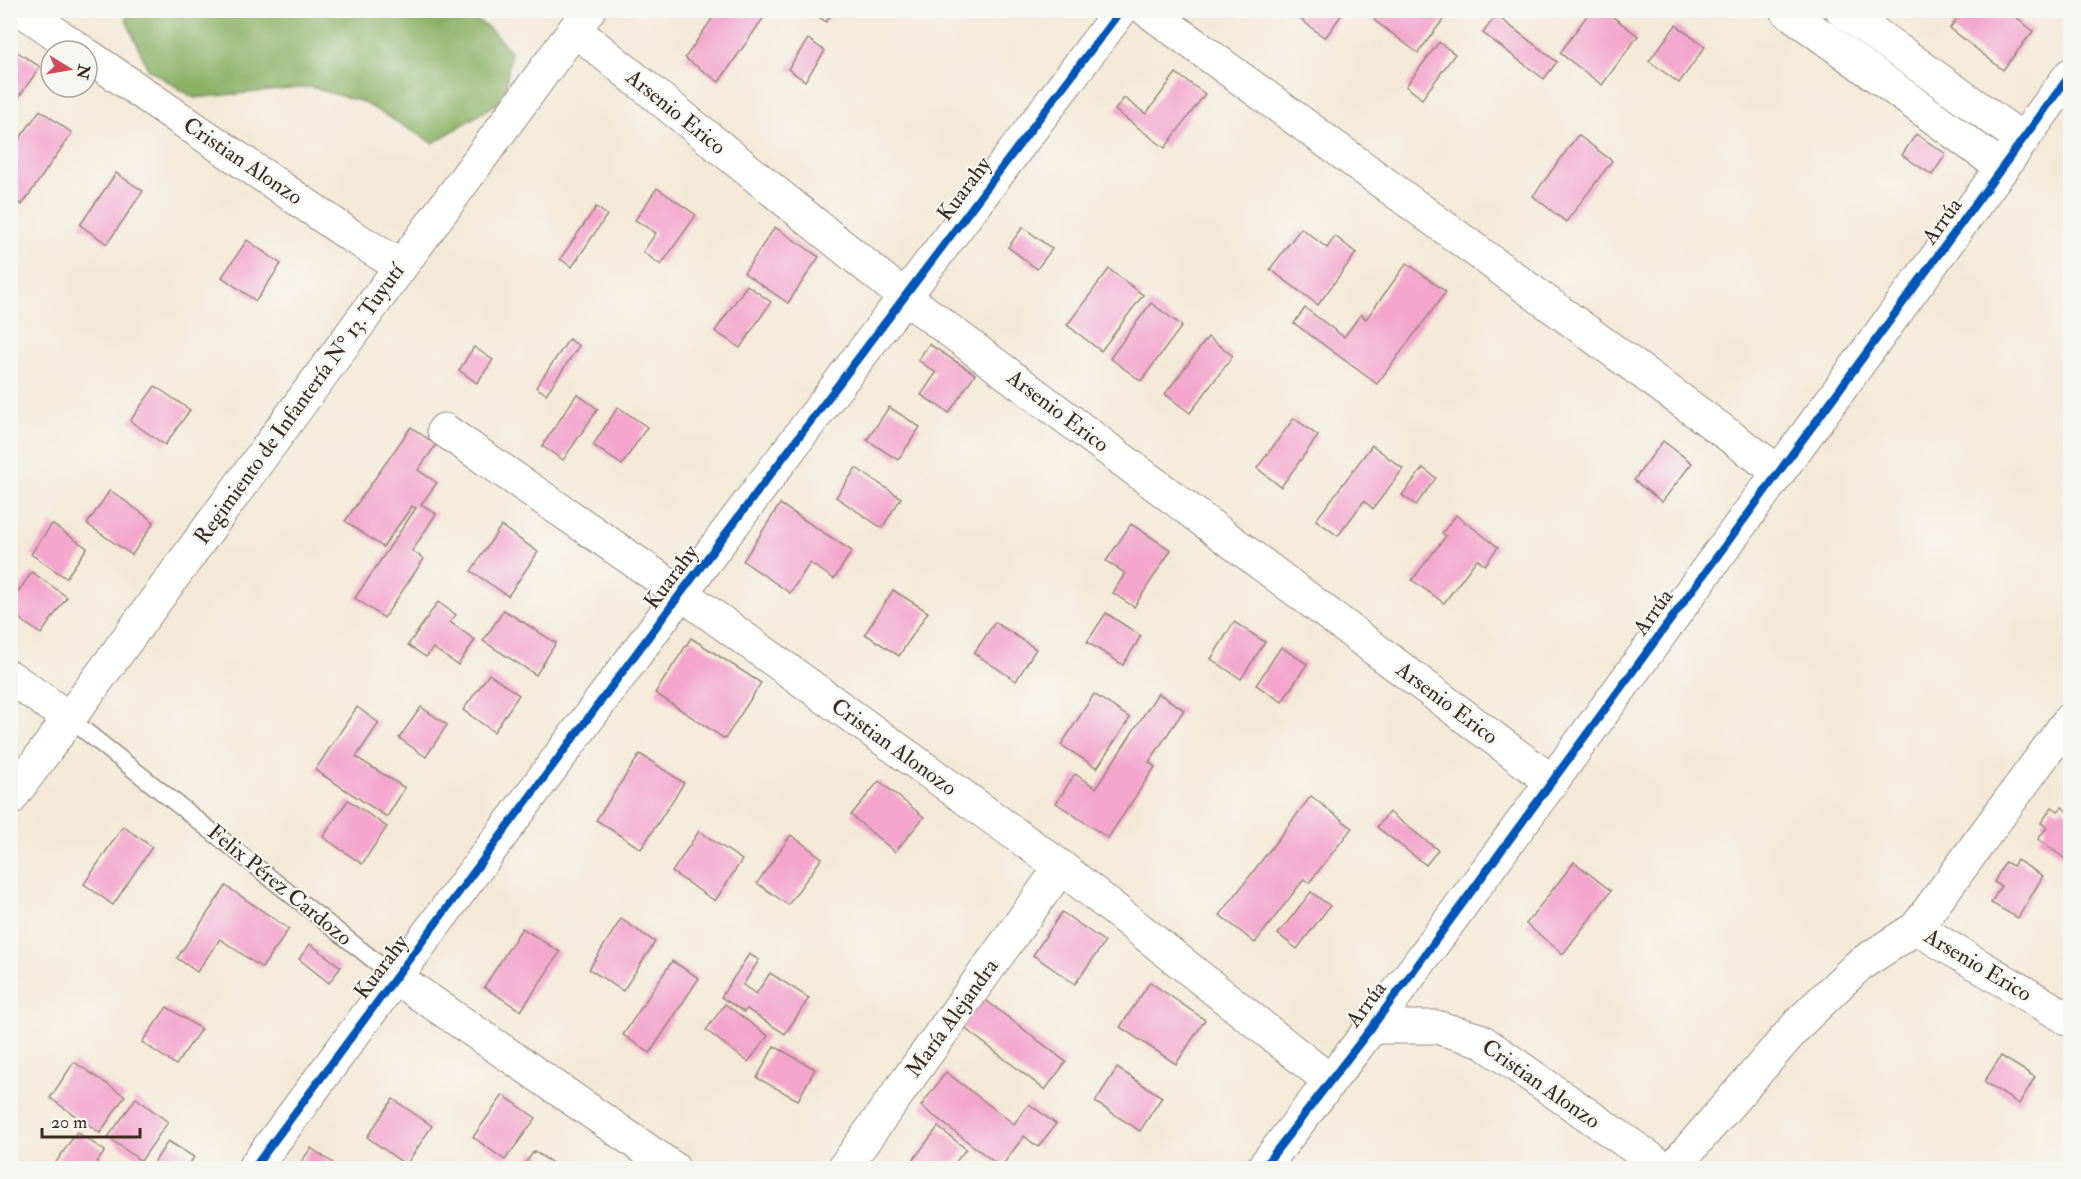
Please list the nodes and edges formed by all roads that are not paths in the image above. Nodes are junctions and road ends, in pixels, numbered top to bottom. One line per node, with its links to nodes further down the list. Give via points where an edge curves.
1 (22, 10): 7 (street)
2 (1121, 10): 13 (street, Kuarahy)
3 (1147, 10): 15 (street)
4 (1786, 10): 11 (street)
5 (1842, 10): 10 (street)
6 (582, 20): 12 (street, Regimiento de Infantería N° 13. Tuyutí); 13 (street, Arsenio Erico)
7 (64, 39)
8 (99, 63): 12 (street, Cristian Alonzo)
9 (2070, 75): 10 (street, Arrúa)
10 (2023, 140): 11 (street, Arrúa)
11 (2003, 168): 15 (street, Arrúa)
12 (400, 266): 18 (street, Regimiento de Infantería N° 13. Tuyutí)
13 (905, 297): 16 (street, Kuarahy); 20 (street, Arsenio Erico)
14 (444, 430): 16 (street, Cristian Alonozo)
15 (1779, 472): 20 (street, Arrúa)
16 (681, 593): 22 (street, Cristian Alonozo); 24 (street, Kuarahy)
17 (10, 677): 18 (street, Felix Pérez Cardozo)
18 (70, 719): 21 (street, Regimiento de Infantería N° 13. Tuyutí); 24 (lane, Felix Pérez Cardozo)
19 (2070, 719): 23 (street)
20 (1551, 781): 26 (street, Arrúa)
21 (10, 799)
22 (1061, 867): 27 (street, Cristian Alonozo); 30 (street, María Alejandra)
23 (1916, 928): 25 (street, Arsenio Erico); 33 (street, via 1859,965 1801,1021)
24 (395, 978): 28 (street, Kuarahy); 29 (street, Felix Pérez Cardozo)
25 (2070, 1020)
26 (1372, 1027): 27 (street, Arrúa); 32 (street, Cristian Alonzo, via 1436,1028 1480,1040)
27 (1330, 1082): 31 (street, Arrúa)
28 (254, 1168)
29 (673, 1168)
30 (844, 1168)
31 (1263, 1168)
32 (1664, 1168)
33 (1673, 1168)

